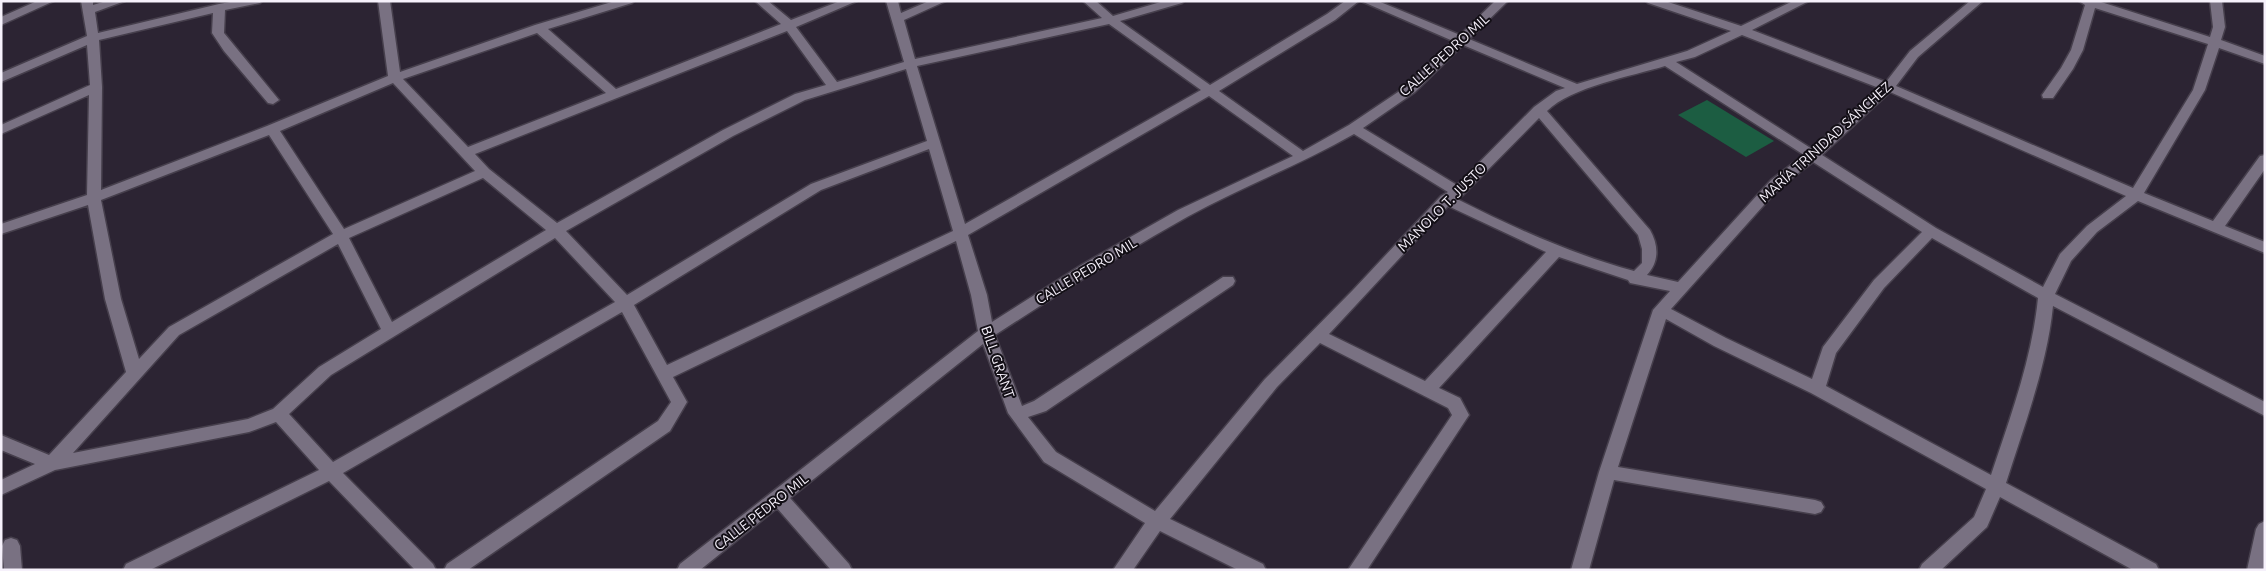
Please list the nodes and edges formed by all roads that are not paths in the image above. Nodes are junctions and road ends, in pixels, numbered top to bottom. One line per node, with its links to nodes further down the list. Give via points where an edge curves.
1 (48, 1): 26 (street)
2 (119, 1): 21 (street)
3 (256, 1): 22 (street)
4 (384, 1): 37 (street)
5 (576, 1): 23 (street)
6 (628, 1): 23 (street)
7 (761, 1): 27 (street)
8 (851, 1): 27 (street)
9 (892, 1): 24 (street, BILL GRANT)
10 (940, 1): 24 (street)
11 (1089, 1): 25 (street)
12 (1178, 1): 25 (street)
13 (1353, 1): 42 (street, via 1331,18)
14 (1368, 1): 31 (street)
15 (1502, 1): 31 (street, CALLE PEDRO MIL)
16 (1652, 1): 29 (street)
17 (1803, 1): 29 (street, MANOLO T. JUSTO)
18 (1977, 1): 40 (street, MARÍA TRINIDAD SÁNCHEZ, via 1914,54)
19 (2216, 1): 32 (street, via 2219,28)
20 (2088, 2): 32 (street); 44 (street, via 2077,50)
21 (88, 6): 30 (street)
22 (219, 8): 30 (street); 45 (street, via 218,33)
23 (575, 17): 28 (street)
24 (897, 19): 35 (street, BILL GRANT)
25 (1110, 20): 35 (street); 42 (street)
26 (1, 21)
27 (789, 25): 39 (street); 43 (street)
28 (539, 28): 37 (street); 43 (street)
29 (1741, 30): 34 (street, MANOLO T. JUSTO, via 1691,54); 40 (street)
30 (93, 38): 36 (street); 38 (street)
31 (1461, 40): 41 (street); 47 (street, CALLE PEDRO MIL, via 1411,89)
32 (2213, 42): 33 (street); 56 (street, via 2198,90)
33 (2265, 60)
34 (1666, 61): 41 (street, MANOLO T. JUSTO); 52 (street)
35 (910, 64): 39 (street); 50 (street, BILL GRANT)
36 (1, 78)
37 (395, 78): 49 (street); 51 (street)
38 (96, 87): 48 (street); 58 (street)
39 (834, 87): 61 (street, via 800,97 728,133)
40 (1888, 87): 52 (street, MARÍA TRINIDAD SÁNCHEZ); 56 (street)
41 (1576, 88): 46 (street, MANOLO T. JUSTO, via 1561,94)
42 (1209, 90): 53 (street); 63 (street)
43 (614, 94): 51 (street)
44 (2048, 95)
45 (273, 100)
46 (1539, 110): 57 (street, MANOLO T. JUSTO); 67 (street, via 1645,234 1649,264)
47 (1354, 128): 53 (street, CALLE PEDRO MIL); 57 (street)
48 (1, 130)
49 (272, 130): 58 (street); 64 (street)
50 (933, 143): 63 (street, BILL GRANT); 71 (street, via 816,187)
51 (466, 153): 55 (street)
52 (1813, 155): 62 (street); 69 (street, MARÍA TRINIDAD SÁNCHEZ, via 1776,184)
53 (1302, 156): 74 (street, CALLE PEDRO MIL, via 1183,213 1088,268)
54 (2265, 159): 59 (street)
55 (484, 172): 61 (street); 64 (street)
56 (2136, 195): 59 (street); 70 (street, via 2092,229 2065,258)
57 (1452, 196): 66 (street, via 1500,228); 75 (street, MANOLO T. JUSTO)
58 (94, 198): 60 (street); 76 (street, via 113,299)
59 (2216, 228): 65 (street)
60 (1, 229)
61 (556, 230): 71 (street); 73 (street)
62 (1931, 230): 70 (street); 78 (street, via 1879,284 1828,351)
63 (960, 233): 74 (street, BILL GRANT, via 979,295); 77 (street)
64 (341, 236): 73 (street); 76 (street, via 174,331)
65 (2265, 248)
66 (1555, 252): 67 (street); 79 (street)
67 (1635, 279): 69 (street)
68 (1228, 282): 82 (street, via 1040,406)
69 (1681, 288): 72 (street, MARÍA TRINIDAD SÁNCHEZ)
70 (2046, 296): 80 (street); 87 (street, via 2043,325 2023,404)
71 (626, 303): 77 (street); 85 (street)
72 (1661, 310): 78 (street); 86 (street, MARÍA TRINIDAD SÁNCHEZ)
73 (388, 330): 81 (street, via 325,371)
74 (986, 334): 82 (street, BILL GRANT); 89 (street, CALLE PEDRO MIL)
75 (1317, 335): 79 (street); 91 (street, MANOLO T. JUSTO, via 1270,383)
76 (135, 374): 84 (street)
77 (664, 374): 97 (street, via 679,402 664,426)
78 (1817, 389): 87 (street)
79 (1427, 390): 102 (street, via 1454,403 1461,415)
80 (2265, 410)
81 (279, 414): 84 (street, via 249,425); 85 (street)
82 (1016, 414): 91 (street, BILL GRANT, via 1050,457)
83 (1, 442): 84 (street)
84 (52, 464): 88 (street)
85 (331, 472): 95 (street); 96 (street)
86 (1608, 472): 90 (street); 103 (street, MARÍA TRINIDAD SÁNCHEZ)
87 (1996, 486): 104 (street, via 1981,522); 105 (street)
88 (1, 488)
89 (779, 498): 98 (street, CALLE PEDRO MIL); 99 (street)
90 (1815, 507)
91 (1157, 521): 100 (street, MANOLO T. JUSTO); 101 (street, BILL GRANT)
92 (2265, 529): 106 (street)
93 (11, 546): 94 (street)
94 (13, 570)
95 (132, 570)
96 (427, 570)
97 (453, 570)
98 (686, 570)
99 (843, 570)
100 (1122, 570)
101 (1257, 570)
102 (1357, 570)
103 (1580, 570)
104 (1928, 570)
105 (2150, 570)
106 (2256, 570)

